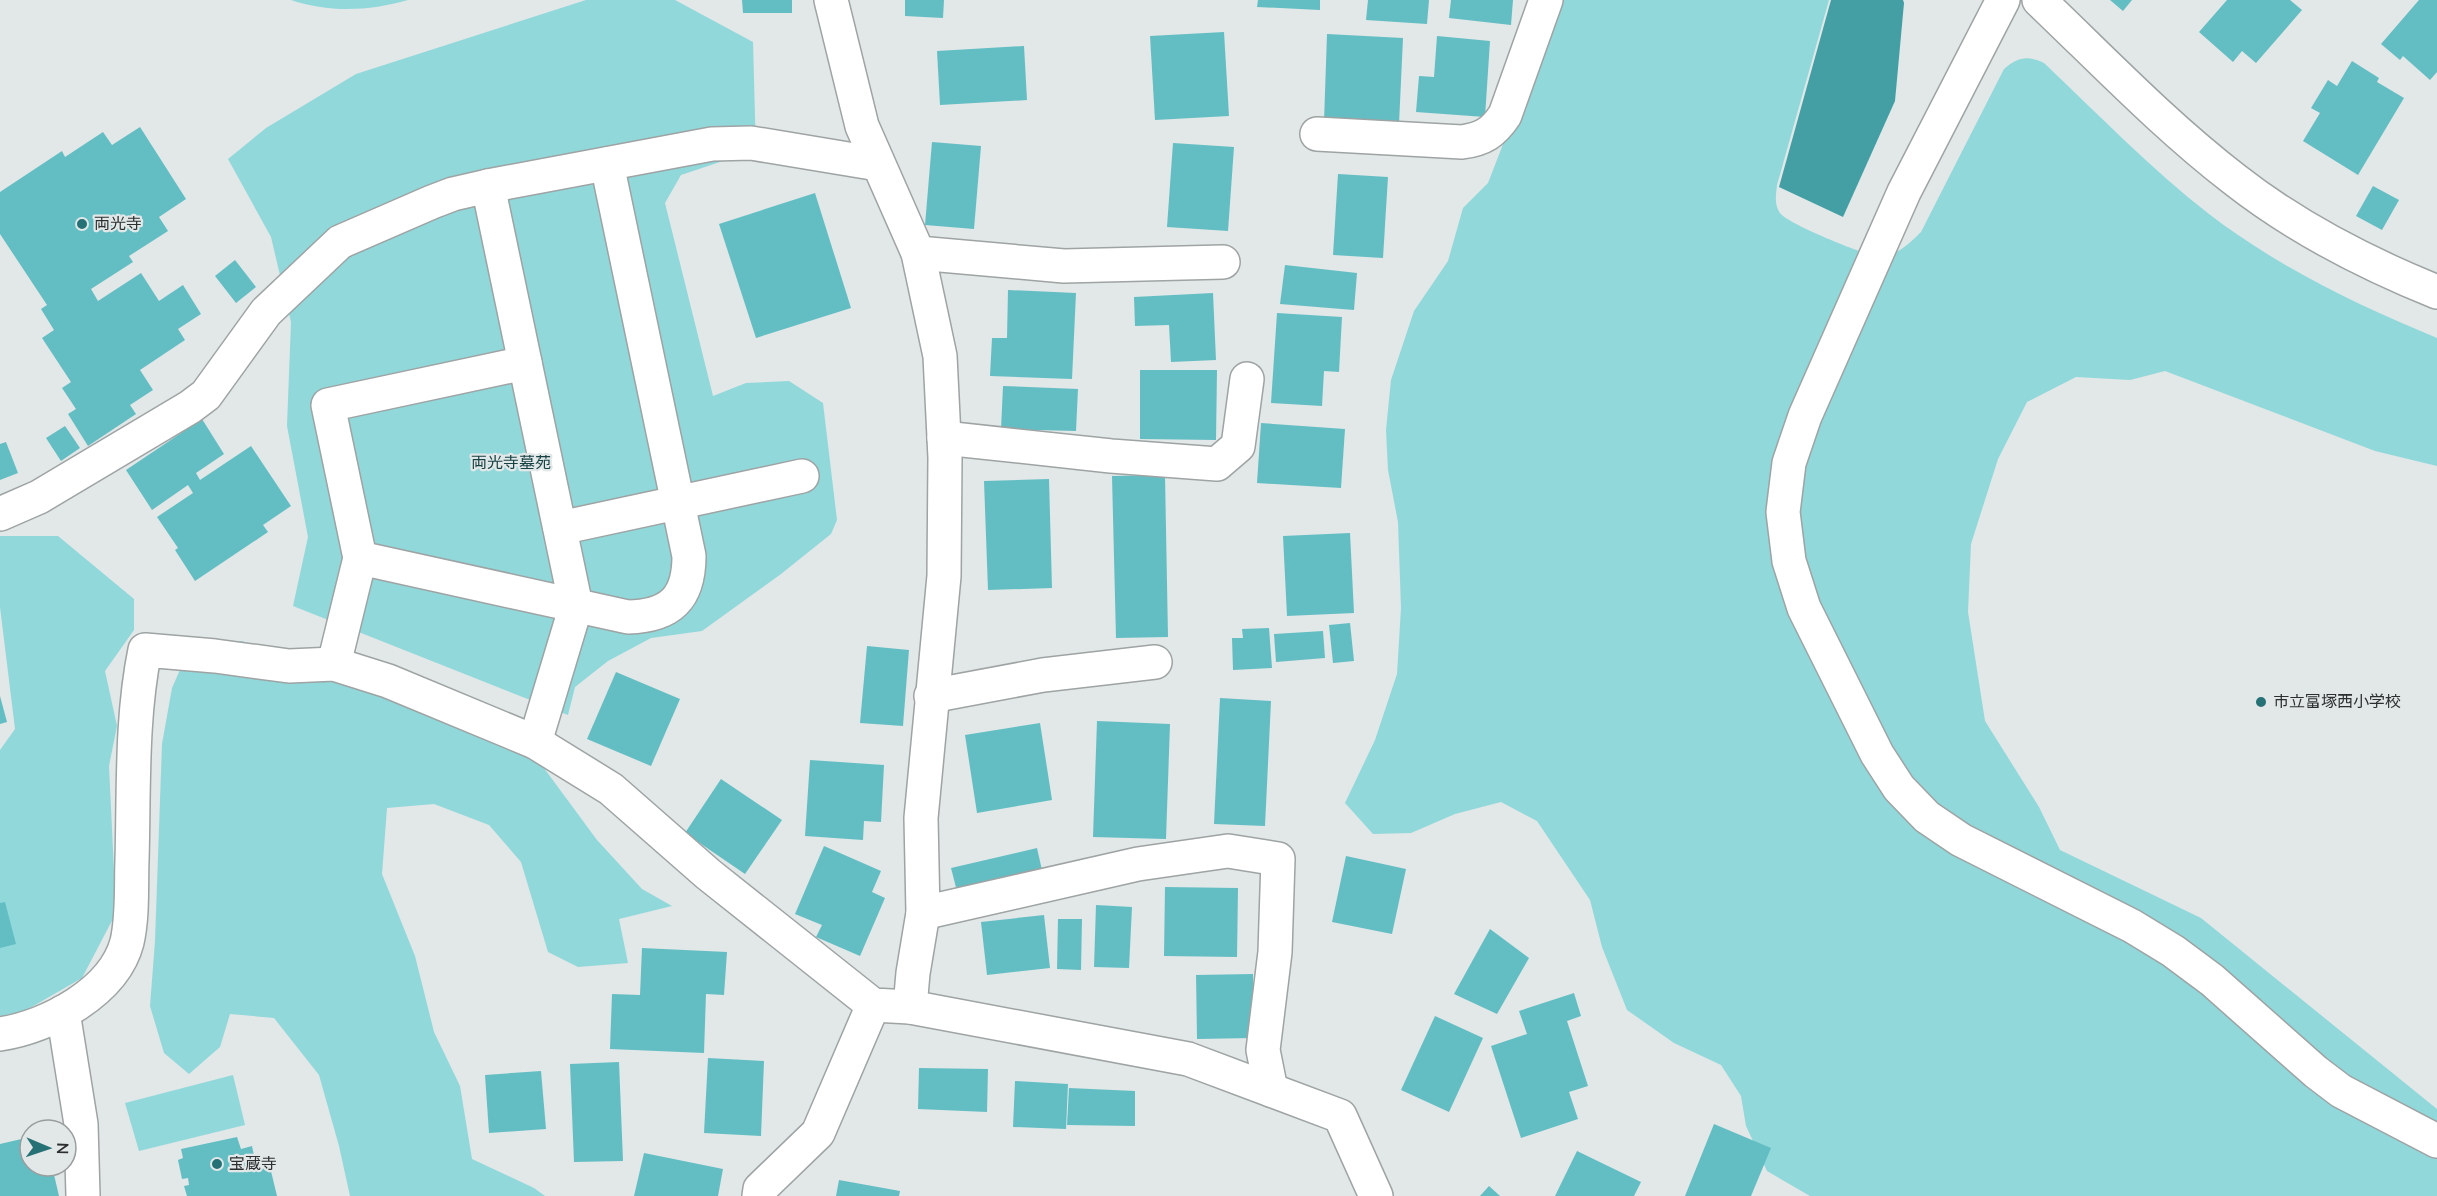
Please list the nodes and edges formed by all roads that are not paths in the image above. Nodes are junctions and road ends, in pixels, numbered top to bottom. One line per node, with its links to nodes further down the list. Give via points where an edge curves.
1 (831, 0): 7 (street, via 862,126)
2 (1546, 0): 5 (street, via 1505,115 1495,130 1480,140)
3 (2003, 0): 31 (street, via 1904,192 1805,416 1789,463 1783,512 1789,561 1804,608 1877,754 1899,788 1927,817 1961,840 2132,926 2173,951 2341,1091)
4 (2039, 0): 11 (street, via 2186,141 2236,181 2342,249)
5 (1317, 134)
6 (607, 164): 7 (street, via 732,142); 8 (street); 16 (street)
7 (878, 164): 9 (street)
8 (488, 186): 12 (street); 17 (street, via 453,194 340,242 266,312 206,395 39,497)
9 (918, 253): 10 (street, via 1064,266); 14 (street, via 940,356)
10 (1223, 262)
11 (2437, 292)
12 (525, 363): 18 (street); 19 (street, via 328,405)
13 (1247, 379): 14 (street, via 1238,446 1217,464)
14 (944, 438): 23 (street, via 944,576)
15 (802, 476): 16 (street)
16 (678, 503): 18 (street); 20 (street, via 689,555 689,576 681,595 667,609 649,617 628,617)
17 (0, 514)
18 (560, 528): 20 (street)
19 (360, 558): 20 (street); 22 (street)
20 (576, 606): 24 (street)
21 (1155, 662): 23 (street, via 1043,675)
22 (334, 664): 24 (street, via 388,681); 28 (street, via 289,666 145,650 138,686 126,943 108,979)
23 (931, 696): 25 (street, via 921,818)
24 (535, 742): 26 (street, via 611,789 708,874)
25 (923, 913): 27 (street); 30 (street, via 1138,864 1228,850 1278,859 1275,952 1263,1050)
26 (873, 1005): 27 (street); 33 (street, via 818,1133 760,1189)
27 (910, 1006): 30 (street, via 1188,1059)
28 (63, 1012): 29 (street); 32 (street, via 81,1124)
29 (0, 1034)
30 (1271, 1090): 34 (street, via 1340,1116)
31 (2437, 1141)
32 (83, 1196)
33 (759, 1196)
34 (1376, 1196)

